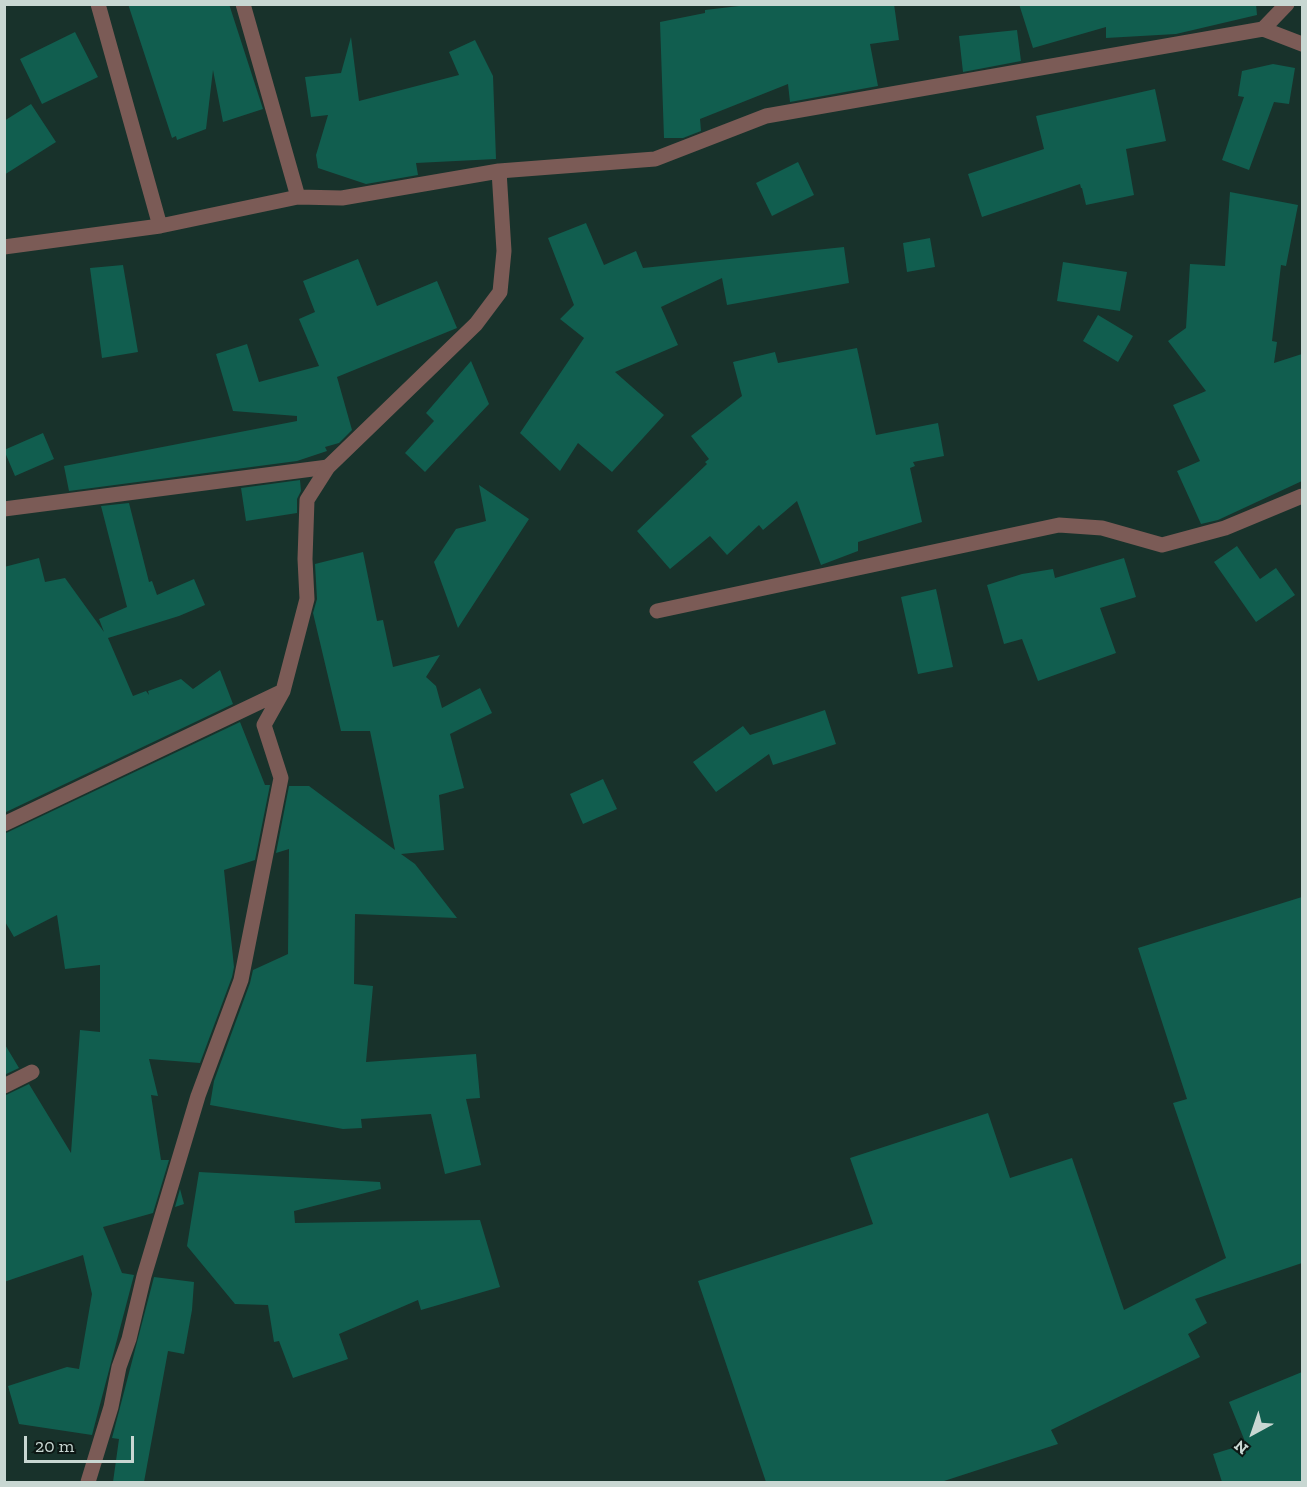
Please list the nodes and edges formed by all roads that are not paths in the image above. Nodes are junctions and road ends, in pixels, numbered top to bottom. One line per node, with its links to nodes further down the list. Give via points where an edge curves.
1 (98, 4): 8 (street)
2 (243, 4): 7 (street)
3 (1287, 4): 4 (street)
4 (1263, 29): 5 (street); 6 (street, via 766,116 655,159)
5 (1302, 44)
6 (500, 171): 7 (street, via 342,198); 10 (street, via 504,251 500,292 476,324)
7 (298, 198): 8 (street)
8 (160, 226): 9 (street)
9 (4, 247)
10 (328, 466): 12 (street); 14 (street, via 307,500 307,599)
11 (1302, 496): 13 (street, via 1225,528 1162,545 1102,528 1059,525)
12 (4, 509)
13 (657, 611)
14 (283, 691): 15 (street); 18 (street, via 264,725 281,778 241,980 198,1096)
15 (4, 824)
16 (32, 1072): 17 (street)
17 (4, 1086)
18 (88, 1482)

